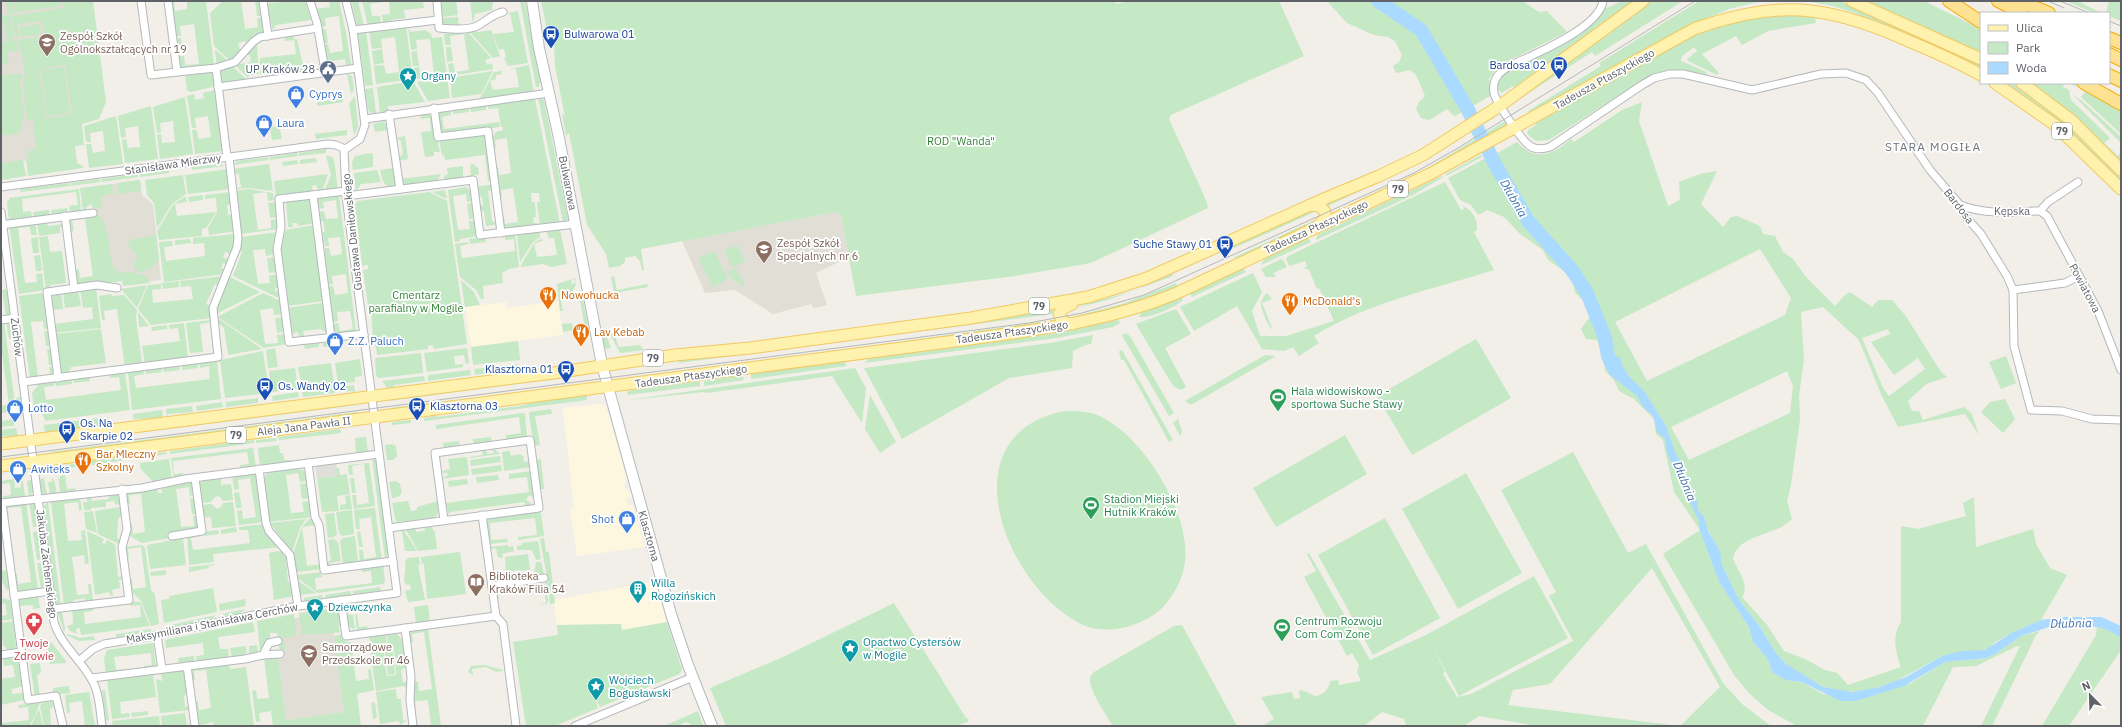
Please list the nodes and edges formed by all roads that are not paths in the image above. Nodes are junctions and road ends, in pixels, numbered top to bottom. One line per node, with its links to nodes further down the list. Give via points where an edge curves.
1 (141, 1): 31 (street, via 151,75)
2 (168, 1): 31 (street)
3 (264, 1): 22 (street)
4 (310, 1): 20 (street)
5 (346, 1): 21 (street)
6 (437, 1): 18 (street)
7 (532, 1): 39 (street, Bulwarowa)
8 (1643, 1): 41 (main road, Tadeusza Ptaszyckiego / 79)
9 (1852, 1): 26 (main road)
10 (1951, 1): 17 (highway); 19 (highway)
11 (1998, 1): 15 (highway)
12 (2019, 1): 16 (highway)
13 (1603, 3): 41 (street, Bardosa, via 1588,22 1568,37 1504,69 1496,79 1494,87)
14 (503, 12): 18 (street, via 489,17 476,26 452,29 439,28)
15 (2020, 12)
16 (2046, 12)
17 (1980, 15)
18 (438, 20): 21 (street)
19 (1980, 21)
20 (318, 28): 22 (street); 30 (street)
21 (353, 30): 29 (street)
22 (268, 36): 28 (street, via 255,40 235,62)
23 (2110, 38): 24 (highway)
24 (2121, 43)
25 (2110, 54): 27 (highway)
26 (1980, 59)
27 (2121, 60)
28 (216, 68): 31 (street); 38 (street)
29 (358, 68): 30 (street); 44 (street)
30 (325, 71): 38 (street)
31 (177, 72)
32 (1980, 74): 45 (main road, Tadeusza Ptaszyckiego / 79, via 1946,57 1840,13 1801,5 1762,6 1726,15 1694,29)
33 (2110, 76): 34 (highway)
34 (2121, 81)
35 (1996, 84): 51 (main road, 79, via 2055,125)
36 (2023, 84): 48 (main road, 79, via 2071,120)
37 (2086, 84): 40 (highway)
38 (218, 87): 47 (street)
39 (549, 93): 42 (street); 61 (street, Bulwarowa)
40 (2121, 104)
41 (1501, 105): 45 (street, Bardosa); 55 (main road, Tadeusza Ptaszyckiego / 79, via 1403,165)
42 (434, 108): 43 (street); 64 (street, via 438,137 488,131)
43 (389, 114): 44 (street); 52 (street)
44 (365, 118): 46 (street, via 365,128 361,136)
45 (1515, 129): 56 (street, Bardosa, via 1530,146 1546,148 1654,78 1670,74 1683,74 1752,90 1826,73 1846,72 1862,78 1878,93 1934,176); 63 (main road, Tadeusza Ptaszyckiego / 79, via 1416,181)
46 (345, 149): 47 (street, Stanisława Mierzwy, via 328,144); 53 (street, Gustawa Daniłowskiego)
47 (228, 157): 50 (street, Stanisława Mierzwy); 77 (street, via 238,238 237,247 213,308 218,357)
48 (2121, 170)
49 (2078, 182): 57 (street, Kępska, via 2048,202)
50 (1, 187)
51 (2121, 189)
52 (400, 190): 53 (street); 64 (street, via 473,180 480,235)
53 (346, 194): 54 (street); 73 (street, Gustawa Daniłowskiego)
54 (313, 195): 74 (street); 74 (street, via 279,199 281,227 277,249 288,342)
55 (1310, 204): 63 (main road, via 1320,206 1325,214 1324,221); 69 (main road, Tadeusza Ptaszyckiego / 79, via 1147,278)
56 (1960, 205): 57 (street, Kępska, via 1974,210); 68 (street, Bardosa, via 1965,216 1996,256)
57 (2040, 211): 65 (street, Powiatowa, via 2051,222)
58 (1, 212): 62 (street, Zuchów)
59 (93, 212): 60 (street)
60 (65, 216): 62 (street); 66 (street)
61 (576, 224): 64 (street); 75 (street, Bulwarowa)
62 (2, 225): 70 (street, Zuchów)
63 (1316, 227): 72 (main road, Tadeusza Ptaszyckiego / 79, via 1152,303)
64 (501, 233)
65 (2079, 276): 68 (street, via 2065,283); 76 (street, Powiatowa, via 2098,311)
66 (74, 288): 67 (street, via 97,285); 77 (street, via 47,292)
67 (117, 288)
68 (2013, 290): 82 (street, Bardosa, via 2014,346 2031,410 2062,411 2092,419)
69 (1088, 297): 72 (main road, via 1059,312 1062,321); 75 (main road, Tadeusza Ptaszyckiego / 79, via 971,318)
70 (15, 318): 71 (street); 78 (street, Zuchów)
71 (1, 320)
72 (1072, 324): 79 (main road, Tadeusza Ptaszyckiego / 79)
73 (364, 334): 74 (street); 80 (street, Gustawa Daniłowskiego)
74 (331, 336)
75 (602, 365): 79 (street, Klasztorna); 80 (main road, Aleja Jana Pawła II / 79)
76 (2121, 370)
77 (58, 378): 78 (street)
78 (23, 382): 83 (street, Zuchów)
79 (608, 387): 81 (main road, Aleja Jana Pawła II / 79); 118 (street, Klasztorna, via 671,614)
80 (372, 396): 81 (street, Gustawa Daniłowskiego); 83 (main road, Aleja Jana Pawła II / 79)
81 (375, 417): 85 (street, Gustawa Daniłowskiego); 86 (main road, Aleja Jana Pawła II / 79)
82 (2121, 420)
83 (31, 440): 84 (main road, Aleja Jana Pawła II / 79); 86 (street, Zuchów)
84 (1, 444)
85 (379, 454): 87 (street); 96 (street, Gustawa Daniłowskiego)
86 (33, 462): 88 (main road, Aleja Jana Pawła II / 79); 92 (street, Jakuba Zachemskiego)
87 (308, 463): 89 (street); 98 (street, via 324,570)
88 (1, 466)
89 (259, 469): 90 (street); 105 (street, via 266,523 269,531 290,555)
90 (195, 478): 91 (street); 97 (street, via 202,531)
91 (122, 489): 92 (street); 106 (street, via 127,529 122,547 129,600)
92 (38, 499): 93 (street); 101 (street, Jakuba Zachemskiego)
93 (1, 503): 103 (street)
94 (482, 515): 95 (street); 95 (street, via 539,508 530,440 435,452); 100 (street)
95 (444, 520): 96 (street)
96 (389, 528): 98 (street, Gustawa Daniłowskiego)
97 (172, 536)
98 (393, 561): 102 (street, Gustawa Daniłowskiego)
99 (544, 578): 100 (street)
100 (492, 586): 107 (street)
101 (50, 591): 103 (street); 106 (street, Jakuba Zachemskiego)
102 (397, 593): 104 (street, Maksymiliana i Stanisława Cerchów)
103 (14, 596): 111 (street)
104 (341, 600): 105 (street, Maksymiliana i Stanisława Cerchów); 108 (street, via 346,636)
105 (298, 606): 109 (street, Maksymiliana i Stanisława Cerchów)
106 (52, 609): 115 (street, Jakuba Zachemskiego, via 59,635)
107 (496, 616): 108 (street); 124 (street, via 502,624)
108 (406, 628): 123 (street, via 412,677 410,700)
109 (157, 635): 115 (street, Maksymiliana i Stanisława Cerchów, via 97,646); 117 (street)
110 (278, 641): 114 (street, via 268,642)
111 (21, 652): 113 (street); 120 (street, via 28,700 56,696)
112 (280, 654): 114 (street)
113 (1, 655)
114 (263, 655): 116 (street)
115 (79, 661): 119 (street, Jakuba Zachemskiego)
116 (188, 666): 117 (street); 122 (street)
117 (162, 669): 119 (street)
118 (692, 677): 125 (street); 126 (street, Klasztorna)
119 (92, 678): 121 (street, Jakuba Zachemskiego)
120 (63, 726)
121 (102, 726)
122 (195, 726)
123 (413, 726)
124 (516, 726)
125 (575, 726)
126 (712, 726)

